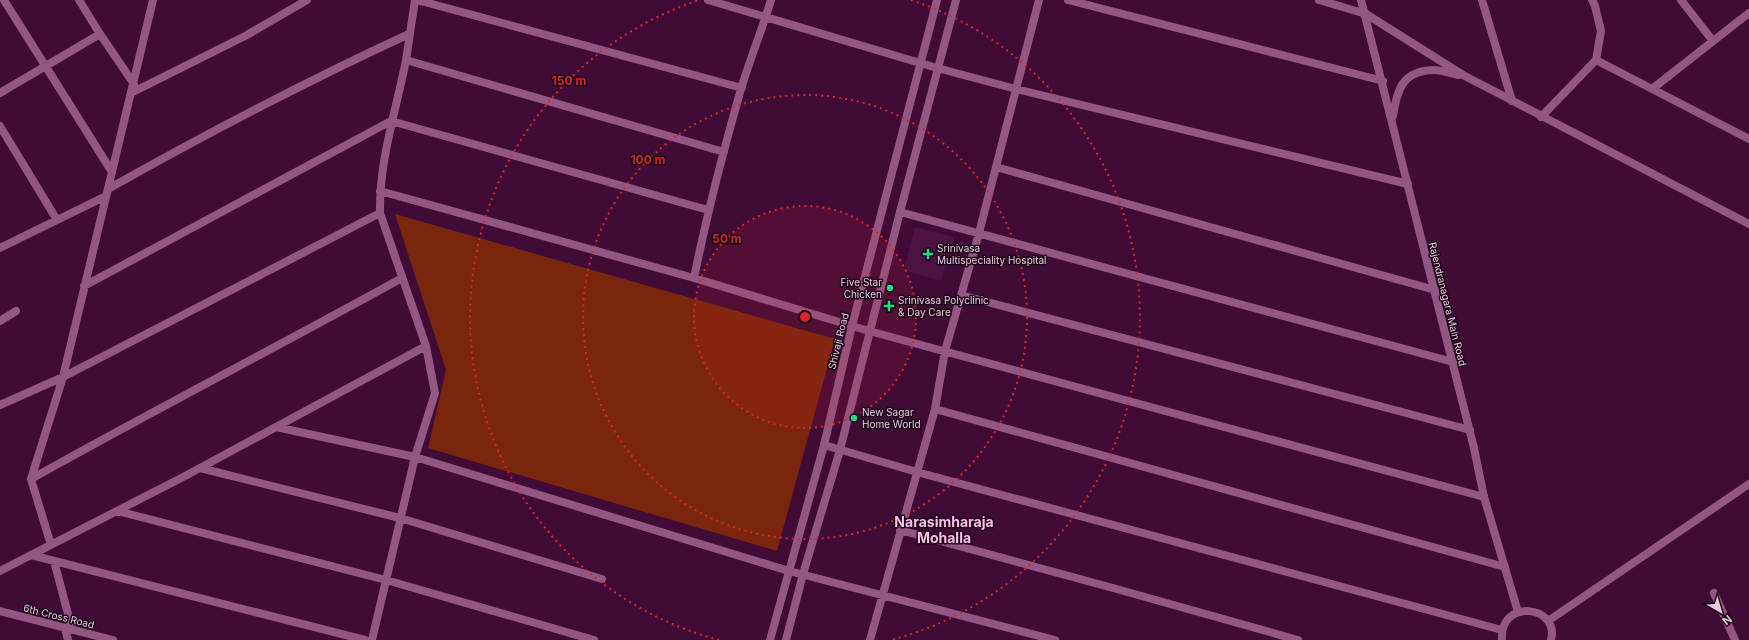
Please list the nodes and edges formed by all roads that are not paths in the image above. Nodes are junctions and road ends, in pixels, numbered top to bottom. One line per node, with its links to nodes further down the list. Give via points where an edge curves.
1 (4, 0): 26 (street)
2 (79, 0): 20 (street)
3 (153, 0): 30 (street)
4 (307, 0): 35 (street, via 247,34)
5 (416, 0): 21 (street); 31 (street)
6 (708, 0): 19 (street)
7 (770, 0): 19 (street)
8 (937, 0): 25 (street, Shivaji Road)
9 (956, 0): 27 (street)
10 (1039, 0): 32 (street)
11 (1068, 0): 29 (street)
12 (1319, 0): 18 (street)
13 (1361, 0): 18 (street, Rajendranagara Main Road)
14 (1482, 0): 36 (street)
15 (1592, 0): 24 (street, via 1601,31)
16 (1681, 0): 22 (street)
17 (1749, 13): 22 (street)
18 (1366, 14): 28 (street); 29 (street, Rajendranagara Main Road)
19 (766, 18): 25 (street); 31 (street)
20 (100, 34): 26 (street); 30 (street)
21 (409, 34): 23 (street); 47 (street, via 344,64 161,159)
22 (1713, 41): 33 (street)
23 (406, 60): 38 (street); 42 (street)
24 (1596, 60): 33 (street); 37 (street)
25 (920, 63): 27 (street); 62 (street, Shivaji Road)
26 (45, 68): 34 (street); 44 (street)
27 (937, 68): 32 (street); 49 (street)
28 (1463, 76): 36 (street); 39 (street, via 1434,70 1416,74 1402,83 1396,96)
29 (1383, 81): 39 (street, Rajendranagara Main Road)
30 (134, 84): 35 (street)
31 (742, 88): 42 (street)
32 (1016, 89): 43 (street); 45 (street)
33 (1652, 89): 41 (street)
34 (0, 93)
35 (131, 93): 44 (street)
36 (1512, 101): 37 (street)
37 (1541, 117): 52 (street)
38 (391, 121): 46 (street); 48 (street); 57 (street)
39 (1392, 121): 45 (street, Rajendranagara Main Road)
40 (0, 126): 51 (street)
41 (1749, 139)
42 (724, 152): 48 (street)
43 (996, 167): 53 (street); 58 (street)
44 (112, 172): 47 (street)
45 (1408, 184): 58 (street, Rajendranagara Main Road)
46 (380, 191): 50 (street); 56 (street)
47 (107, 193): 51 (street); 57 (street)
48 (708, 210): 56 (street)
49 (900, 212): 53 (street); 63 (street)
50 (380, 213): 55 (street); 67 (street)
51 (57, 220): 54 (street)
52 (1749, 224)
53 (979, 233): 59 (street); 66 (street)
54 (0, 248)
55 (402, 278): 64 (street); 77 (street)
56 (694, 278): 62 (street)
57 (84, 286): 67 (street)
58 (1435, 290): 66 (street, Rajendranagara Main Road)
59 (961, 295): 65 (street); 71 (street)
60 (16, 311): 61 (street)
61 (0, 321)
62 (852, 326): 63 (street); 72 (street, Shivaji Road)
63 (869, 331): 65 (street); 73 (street)
64 (426, 346): 70 (street); 74 (street, via 435,393)
65 (945, 351): 69 (street); 79 (street)
66 (1453, 362): 71 (street, Rajendranagara Main Road)
67 (63, 378): 68 (street); 77 (street)
68 (0, 405)
69 (934, 409): 76 (street); 86 (street)
70 (276, 427): 74 (street); 75 (street)
71 (1470, 430): 79 (street, Rajendranagara Main Road)
72 (824, 445): 73 (street); 88 (street, Shivaji Road)
73 (840, 450): 76 (street); 89 (street)
74 (415, 457): 81 (street); 88 (street)
75 (200, 468): 80 (street); 81 (street)
76 (917, 472): 82 (street); 98 (street)
77 (31, 479): 83 (street)
78 (1749, 484): 96 (street)
79 (1484, 497): 86 (street, Rajendranagara Main Road)
80 (117, 511): 83 (street); 91 (street)
81 (400, 518): 90 (street); 91 (street)
82 (900, 530): 93 (street); 108 (street)
83 (51, 545): 84 (street)
84 (31, 555): 85 (street); 87 (street)
85 (54, 561): 97 (street); 101 (street)
86 (1505, 567): 95 (street, Rajendranagara Main Road)
87 (0, 570)
88 (789, 570): 89 (street); 104 (street, Shivaji Road)
89 (803, 574): 93 (street); 105 (street)
90 (602, 579)
91 (386, 580): 102 (street); 103 (street)
92 (1714, 593): 111 (street)
93 (882, 594): 106 (street); 107 (street)
94 (0, 611): 97 (street, 6th Cross Road)
95 (1518, 612): 96 (street, via 1535,611); 98 (street, via 1505,622)
96 (1548, 621): 110 (street)
97 (68, 629): 99 (street); 100 (street, 6th Cross Road)
98 (1502, 630): 109 (street)
99 (68, 640)
100 (113, 640)
101 (365, 640)
102 (372, 640)
103 (594, 640)
104 (770, 640)
105 (786, 640)
106 (870, 640)
107 (1055, 640)
108 (1298, 640)
109 (1502, 640)
110 (1551, 640)
111 (1735, 640)

